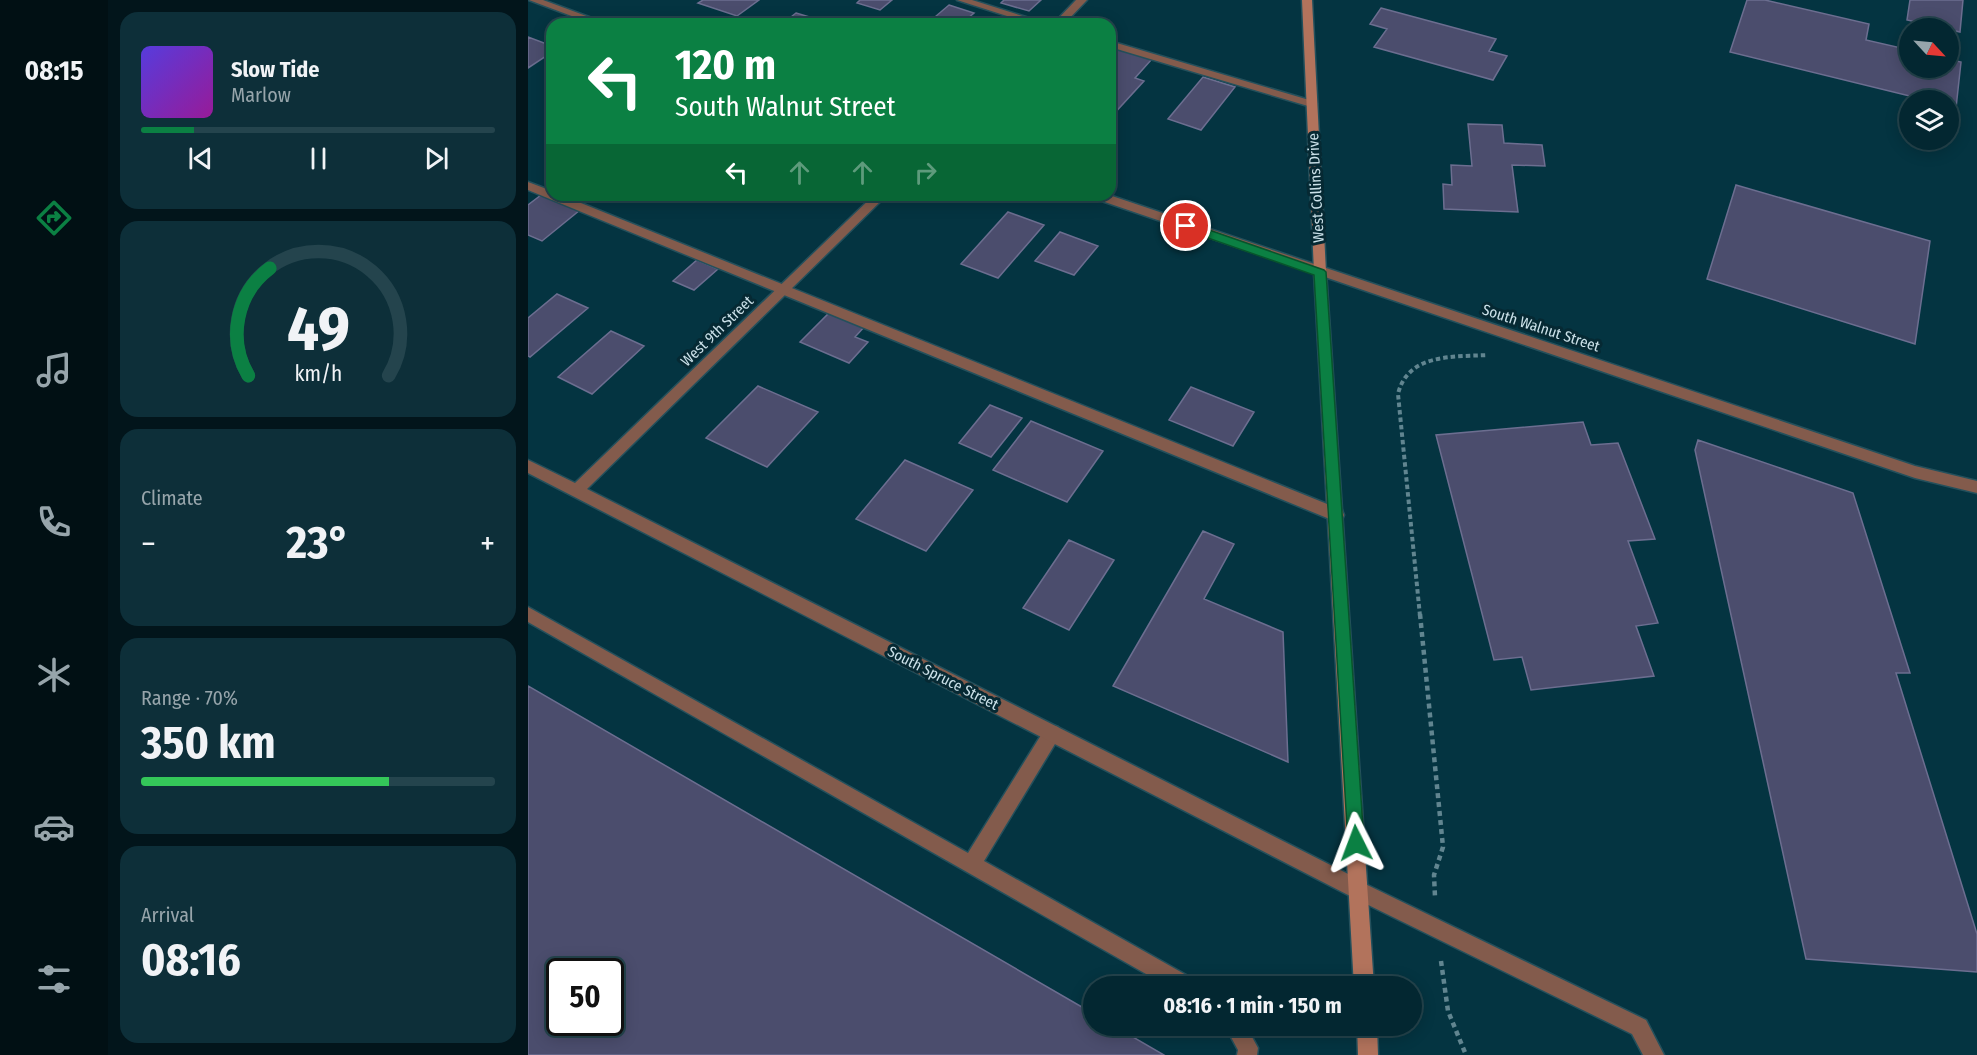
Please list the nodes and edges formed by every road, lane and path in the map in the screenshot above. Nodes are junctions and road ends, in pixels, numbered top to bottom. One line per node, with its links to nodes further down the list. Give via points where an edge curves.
1 (538, 0): 5 (street); 6 (street)
2 (962, 0): 7 (street)
3 (1082, 0): 8 (street)
4 (1307, 0): 10 (main road, West Collins Drive)
5 (528, 8)
6 (587, 18)
7 (1023, 18)
8 (1064, 18)
9 (1116, 46): 10 (street)
10 (1312, 104): 16 (main road, West Collins Drive)
11 (528, 186): 12 (street)
12 (546, 193)
13 (565, 201): 17 (street)
14 (875, 201): 17 (street, West 9th Street)
15 (1114, 201): 16 (street, South Walnut Street)
16 (1320, 272): 20 (street, South Walnut Street, via 1915,472); 22 (main road, West Collins Drive)
17 (784, 290): 21 (street, West 9th Street); 22 (street)
18 (1488, 356): 27 (path, via 1423,363 1398,382 1443,847 1434,875)
19 (528, 466): 21 (street, South Spruce Street)
20 (1977, 487)
21 (576, 491): 24 (street, South Spruce Street)
22 (1336, 515): 26 (main road, West Collins Drive)
23 (528, 614): 25 (street)
24 (1052, 733): 25 (street); 26 (street, South Spruce Street)
25 (971, 865): 28 (street)
26 (1359, 890): 27 (street, South Spruce Street); 29 (main road, West Collins Drive)
27 (1436, 927): 34 (path, via 1448,1011); 35 (street, South Spruce Street, via 1639,1027)
28 (1168, 976)
29 (1363, 976)
30 (1241, 1036): 32 (street, via 1248,1048)
31 (1367, 1036): 33 (main road)
32 (1247, 1055)
33 (1368, 1055)
34 (1466, 1055)
35 (1654, 1055)

